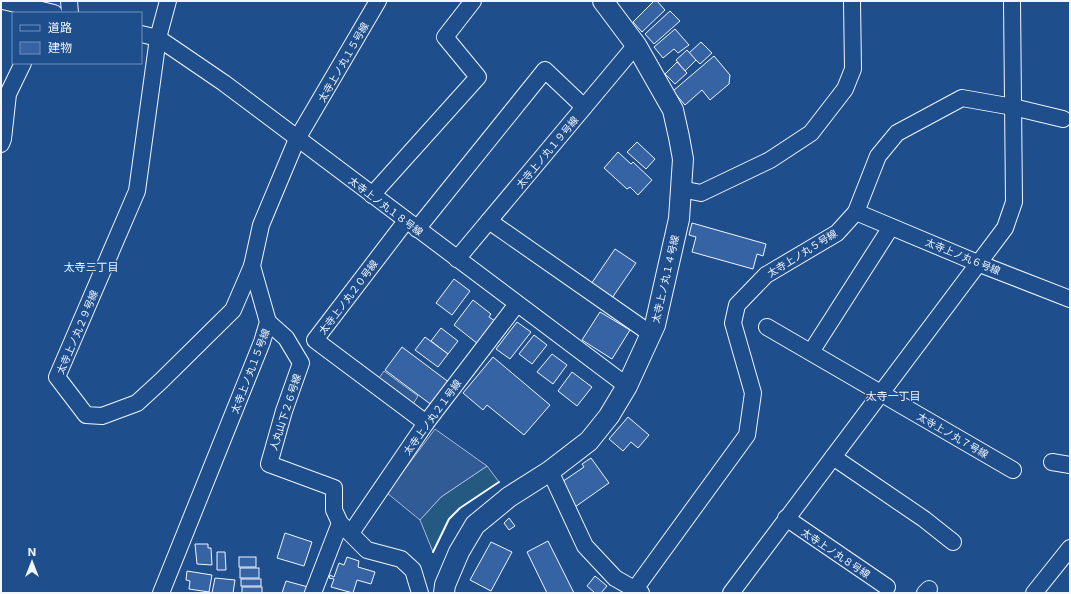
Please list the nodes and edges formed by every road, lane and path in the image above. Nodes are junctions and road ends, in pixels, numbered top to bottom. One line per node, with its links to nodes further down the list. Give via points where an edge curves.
1 (3, 1): 9 (street)
2 (69, 1): 10 (street)
3 (168, 1): 12 (street)
4 (473, 1): 22 (street, via 445,37 478,77)
5 (603, 1): 13 (street, 太寺上ノ丸１４号線)
6 (852, 1): 21 (street, via 853,69 845,89 811,133 770,160 701,193)
7 (1012, 1): 16 (street)
8 (376, 2): 19 (street, 太寺上ノ丸１５号線)
9 (49, 12)
10 (70, 12)
11 (142, 34): 12 (street, 太寺上ノ丸１８号線)
12 (158, 38): 19 (street, 太寺上ノ丸１８号線); 29 (street, 太寺上ノ丸２９号線, via 137,191 57,377 86,415 102,416 137,403 233,310)
13 (636, 45): 17 (street, 太寺上ノ丸１９号線); 21 (street, 太寺上ノ丸１４号線, via 673,110 683,159)
14 (22, 64): 15 (street)
15 (5, 94): 20 (street)
16 (1013, 107): 18 (street, 太寺上ノ丸５号線); 23 (street, 太寺上ノ丸５号線, via 962,98 897,133 878,156); 28 (street, via 1014,202 1005,228)
17 (584, 108): 24 (street, 太寺上ノ丸１９号線); 25 (street, via 545,70)
18 (1062, 119)
19 (297, 140): 22 (street, 太寺上ノ丸１８号線); 29 (street, 太寺上ノ丸１５号線, via 261,226)
20 (1, 144)
21 (681, 189): 34 (street, 太寺上ノ丸１４号線, via 679,219)
22 (372, 196): 25 (street, 太寺上ノ丸１８号線)
23 (856, 212): 26 (street, 太寺上ノ丸６号線); 49 (street, 太寺上ノ丸５号線, via 837,233 766,275 737,305 733,323 753,393 747,435)
24 (489, 222): 27 (street, 太寺上ノ丸１９号線); 34 (street)
25 (411, 225): 27 (street, 太寺上ノ丸１８号線); 38 (street, 太寺上ノ丸２０号線, via 315,340)
26 (891, 227): 28 (street, 太寺上ノ丸６号線); 35 (street)
27 (457, 259): 31 (street, 太寺上ノ丸１８号線)
28 (980, 264): 30 (street, 太寺上ノ丸６号線); 37 (street)
29 (252, 266): 32 (street, 太寺上ノ丸１５号線)
30 (1070, 299)
31 (517, 304): 36 (street, 太寺上ノ丸１８号線); 38 (street, 太寺上ノ丸２１号線)
32 (268, 322): 45 (street, 人丸山下２６号線, via 286,338 302,363 284,411 269,464 334,488 334,510); 50 (street, 太寺上ノ丸１５号線)
33 (767, 327): 35 (street, 太寺上ノ丸７号線)
34 (651, 334): 36 (street, 太寺上ノ丸１４号線)
35 (811, 352): 37 (street, 太寺上ノ丸７号線)
36 (627, 386): 42 (street, 太寺上ノ丸１４号線, via 609,416 589,441)
37 (882, 393): 39 (street); 43 (street, 太寺上ノ丸７号線)
38 (426, 424): 45 (street, 太寺上ノ丸２１号線)
39 (833, 457): 44 (street); 46 (street, via 924,519)
40 (1052, 462): 41 (street)
41 (1070, 465)
42 (550, 470): 49 (street, via 585,546 615,578); 53 (street, 太寺上ノ丸１４号線, via 509,497 475,524 459,552)
43 (1013, 470)
44 (786, 518): 48 (street, 太寺上ノ丸８号線); 54 (street)
45 (346, 528): 51 (street, 太寺上ノ丸２１号線); 52 (street, via 367,550 401,559 413,570)
46 (953, 542)
47 (1070, 548): 55 (street)
48 (887, 587)
49 (638, 591)
50 (161, 593)
51 (313, 593)
52 (420, 593)
53 (444, 593)
54 (730, 593)
55 (1034, 593)

